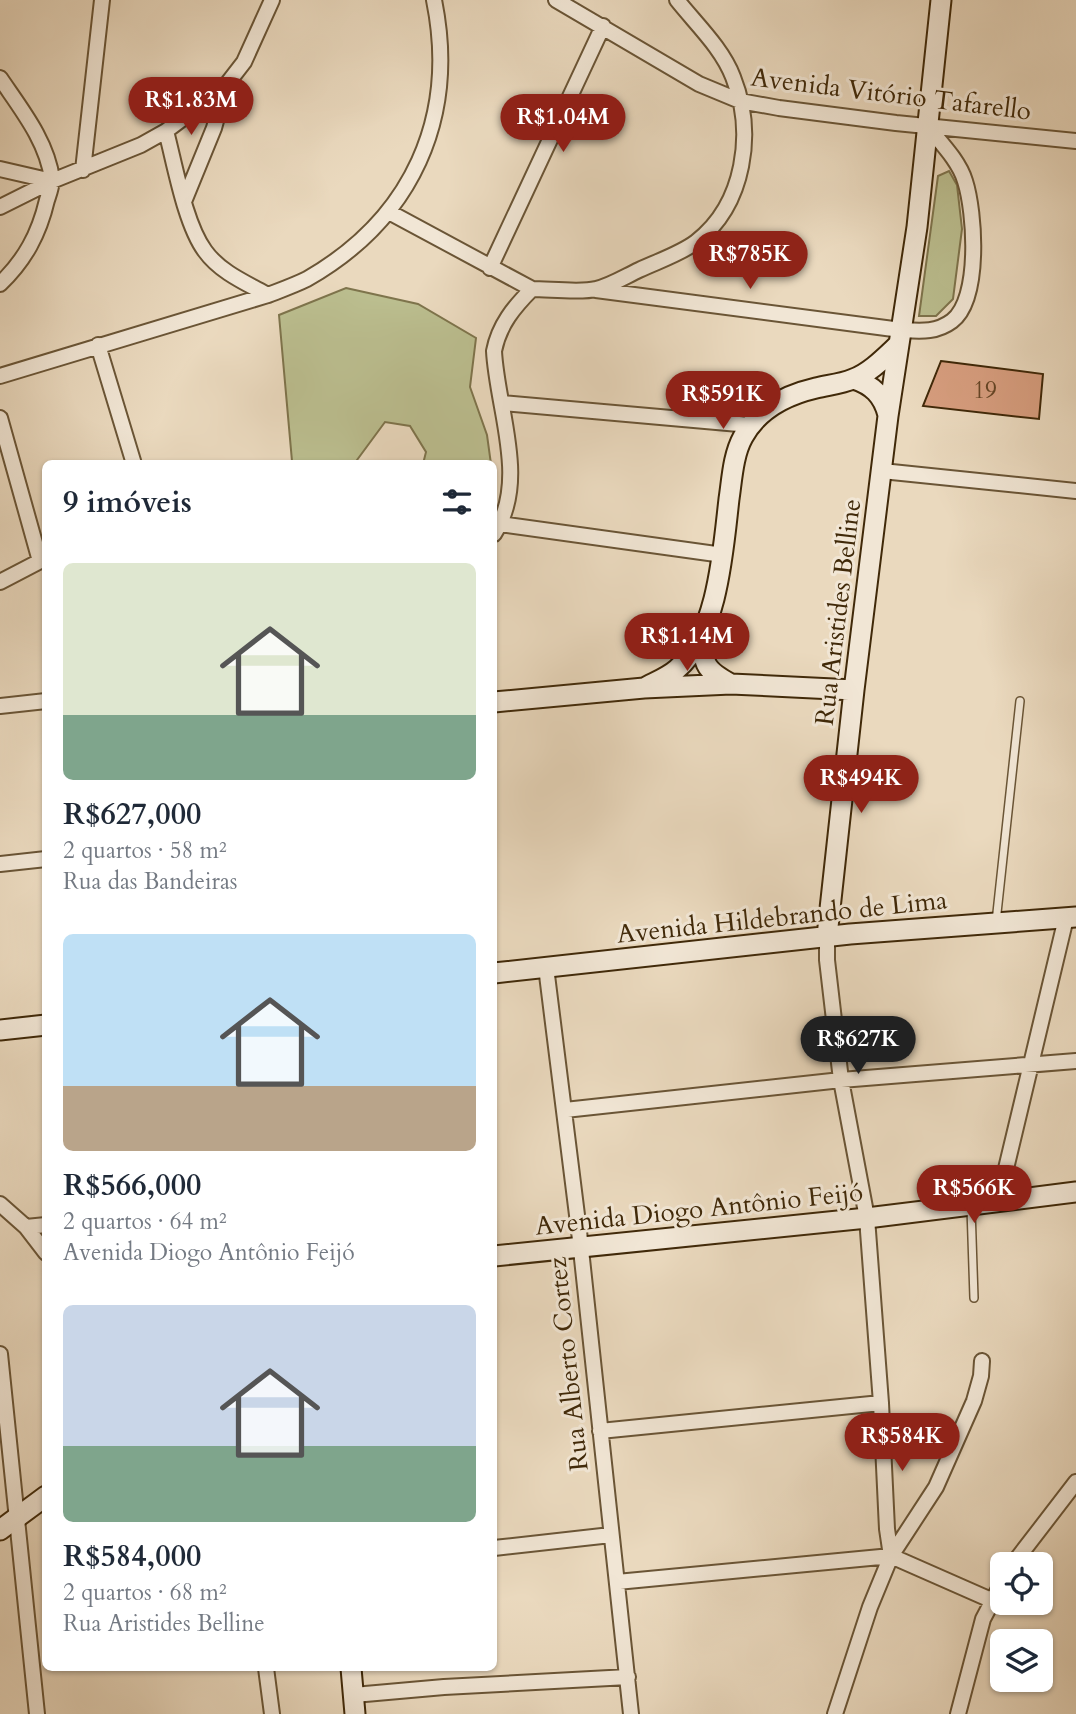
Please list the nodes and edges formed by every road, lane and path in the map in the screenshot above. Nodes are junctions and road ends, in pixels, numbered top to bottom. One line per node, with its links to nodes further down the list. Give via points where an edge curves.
1 (102, 0): 15 (street)
2 (272, 0): 9 (street, via 244,62)
3 (434, 0): 19 (street, via 441,64 439,102 424,154)
4 (556, 0): 7 (street, Avenida Vitório Tafarello)
5 (677, 0): 10 (street, via 718,50)
6 (942, 0): 11 (street, Rua Aristides Belline)
7 (603, 26): 10 (street, Avenida Vitório Tafarello, via 699,84); 20 (street)
8 (0, 78): 16 (street, via 31,123)
9 (227, 84): 12 (street); 17 (street)
10 (740, 101): 11 (street, Avenida Vitório Tafarello); 23 (street, via 743,162 725,211 684,250)
11 (928, 127): 13 (street, Avenida Vitório Tafarello); 25 (street, Rua Aristides Belline); 25 (street, via 965,180 972,222 971,268 964,308 951,322)
12 (166, 131): 15 (street); 17 (street)
13 (1076, 141)
14 (0, 169): 16 (street)
15 (83, 170): 16 (street)
16 (52, 181): 18 (street); 21 (street, via 40,227 18,266)
17 (185, 199): 24 (street, via 205,251 225,271)
18 (0, 207)
19 (389, 212): 20 (street); 24 (street, via 337,259 305,280)
20 (490, 268): 22 (street)
21 (0, 284)
22 (532, 289): 23 (street); 29 (street, via 497,336 495,360)
23 (595, 290): 25 (street)
24 (268, 295): 26 (street)
25 (900, 337): 28 (street, via 880,362); 30 (street, Rua Aristides Belline)
26 (98, 345): 27 (street); 33 (street)
27 (0, 376)
28 (854, 379): 30 (street, via 880,396); 32 (street, via 790,397 759,414)
29 (502, 403): 32 (street); 36 (street, via 510,466 508,499)
30 (888, 416): 34 (street, Rua Aristides Belline)
31 (0, 418): 38 (street)
32 (750, 425): 37 (street, via 737,452)
33 (133, 460)
34 (882, 471): 35 (street); 44 (street, Rua Aristides Belline)
35 (1076, 491)
36 (497, 529): 37 (street)
37 (723, 555): 41 (street)
38 (42, 556)
39 (42, 560): 40 (street)
40 (0, 582)
41 (706, 630): 42 (street, via 706,666); 43 (street, via 674,672)
42 (731, 684): 43 (street); 44 (street)
43 (645, 688): 47 (street)
44 (854, 690): 53 (street, Rua Aristides Belline)
45 (42, 701): 48 (street)
46 (1020, 701): 52 (lane)
47 (497, 702)
48 (0, 706)
49 (42, 859): 50 (street)
50 (0, 864)
51 (1071, 917): 52 (street, Avenida Hildebrando de Lima); 59 (street)
52 (996, 923): 53 (street, Avenida Hildebrando de Lima)
53 (827, 936): 54 (street, Avenida Hildebrando de Lima); 60 (street, Rua Aristides Belline)
54 (546, 967): 55 (street, Avenida Hildebrando de Lima); 61 (street, Rua Alberto Cortez)
55 (497, 973)
56 (42, 1025): 57 (street)
57 (0, 1030)
58 (1076, 1061): 59 (street)
59 (1032, 1065): 60 (street); 63 (street)
60 (841, 1080): 61 (street); 66 (street, Rua Aristides Belline)
61 (565, 1110): 70 (street, Rua Alberto Cortez)
62 (1076, 1192): 63 (street, Avenida Diogo Antônio Feijó)
63 (998, 1202): 65 (street, Avenida Diogo Antônio Feijó)
64 (0, 1204): 68 (street)
65 (971, 1205): 66 (street, Avenida Diogo Antônio Feijó); 72 (lane)
66 (867, 1218): 70 (street, Avenida Diogo Antônio Feijó); 75 (street, Rua Aristides Belline)
67 (42, 1225): 68 (street)
68 (26, 1227): 69 (street)
69 (42, 1248)
70 (581, 1248): 71 (street, Avenida Diogo Antônio Feijó); 76 (street, Rua Alberto Cortez)
71 (497, 1256)
72 (974, 1298)
73 (0, 1354): 80 (street)
74 (982, 1361): 84 (street, via 974,1401 936,1486)
75 (881, 1404): 76 (street); 84 (street, Rua Aristides Belline)
76 (600, 1431): 81 (street, Rua Alberto Cortez)
77 (1076, 1483): 78 (street); 83 (street)
78 (1076, 1488)
79 (42, 1499): 80 (street)
80 (8, 1524): 92 (street)
81 (611, 1535): 82 (street); 85 (street, Rua Alberto Cortez)
82 (497, 1548)
83 (1022, 1552)
84 (891, 1556): 85 (street); 86 (street); 95 (street, Rua Aristides Belline)
85 (617, 1582): 90 (street, Rua Alberto Cortez)
86 (990, 1600)
87 (990, 1603): 96 (street)
88 (266, 1671): 93 (street)
89 (351, 1671): 91 (street)
90 (628, 1677): 91 (street, via 444,1687); 94 (street, Rua Alberto Cortez)
91 (354, 1705)
92 (37, 1714)
93 (272, 1714)
94 (631, 1714)
95 (835, 1714)
96 (958, 1714)

